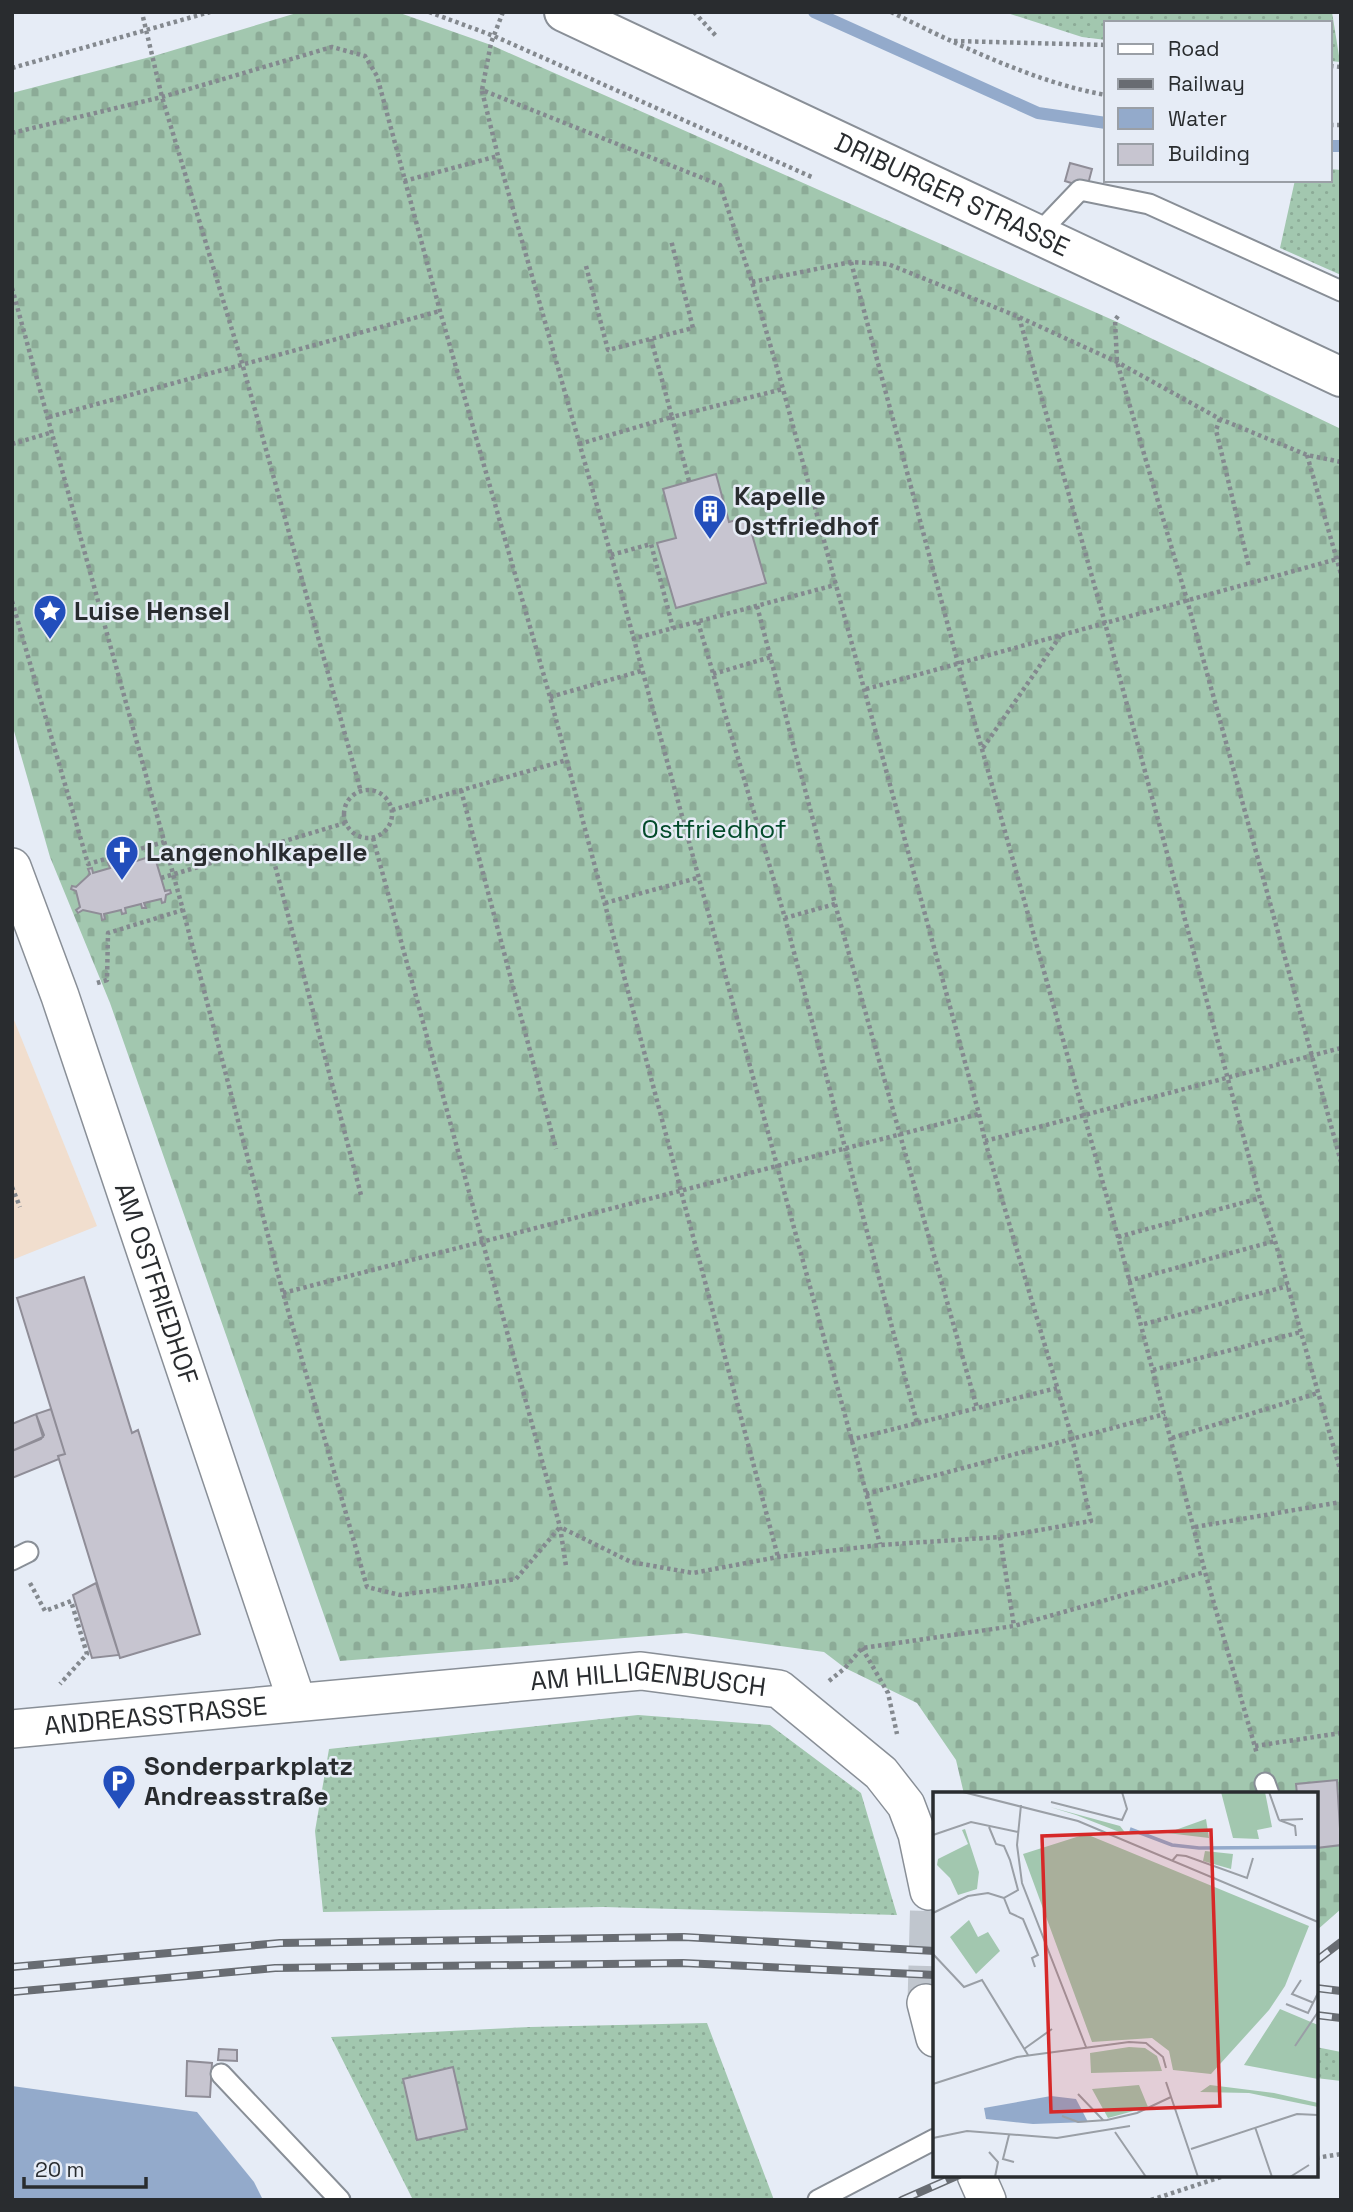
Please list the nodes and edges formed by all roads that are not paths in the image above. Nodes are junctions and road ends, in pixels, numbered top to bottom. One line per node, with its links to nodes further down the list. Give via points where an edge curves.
1 (564, 12): 2 (main road, DRIBURGER STRASSE)
2 (1038, 234): 3 (lane, via 1080,190 1149,204); 4 (main road, DRIBURGER STRASSE)
3 (1341, 291)
4 (1341, 377)
5 (12, 867): 6 (street, AM OSTFRIEDHOF, via 60,996)
6 (297, 1702): 7 (street, ANDREASSTRASSE); 8 (street, AM HILLIGENBUSCH, via 641,1671 779,1689 881,1773 906,1805)
7 (12, 1729)
8 (929, 1891)
9 (221, 2074): 12 (lane)
10 (933, 2140): 13 (lane)
11 (977, 2177): 14 (street)
12 (340, 2200)
13 (818, 2200)
14 (987, 2200)

